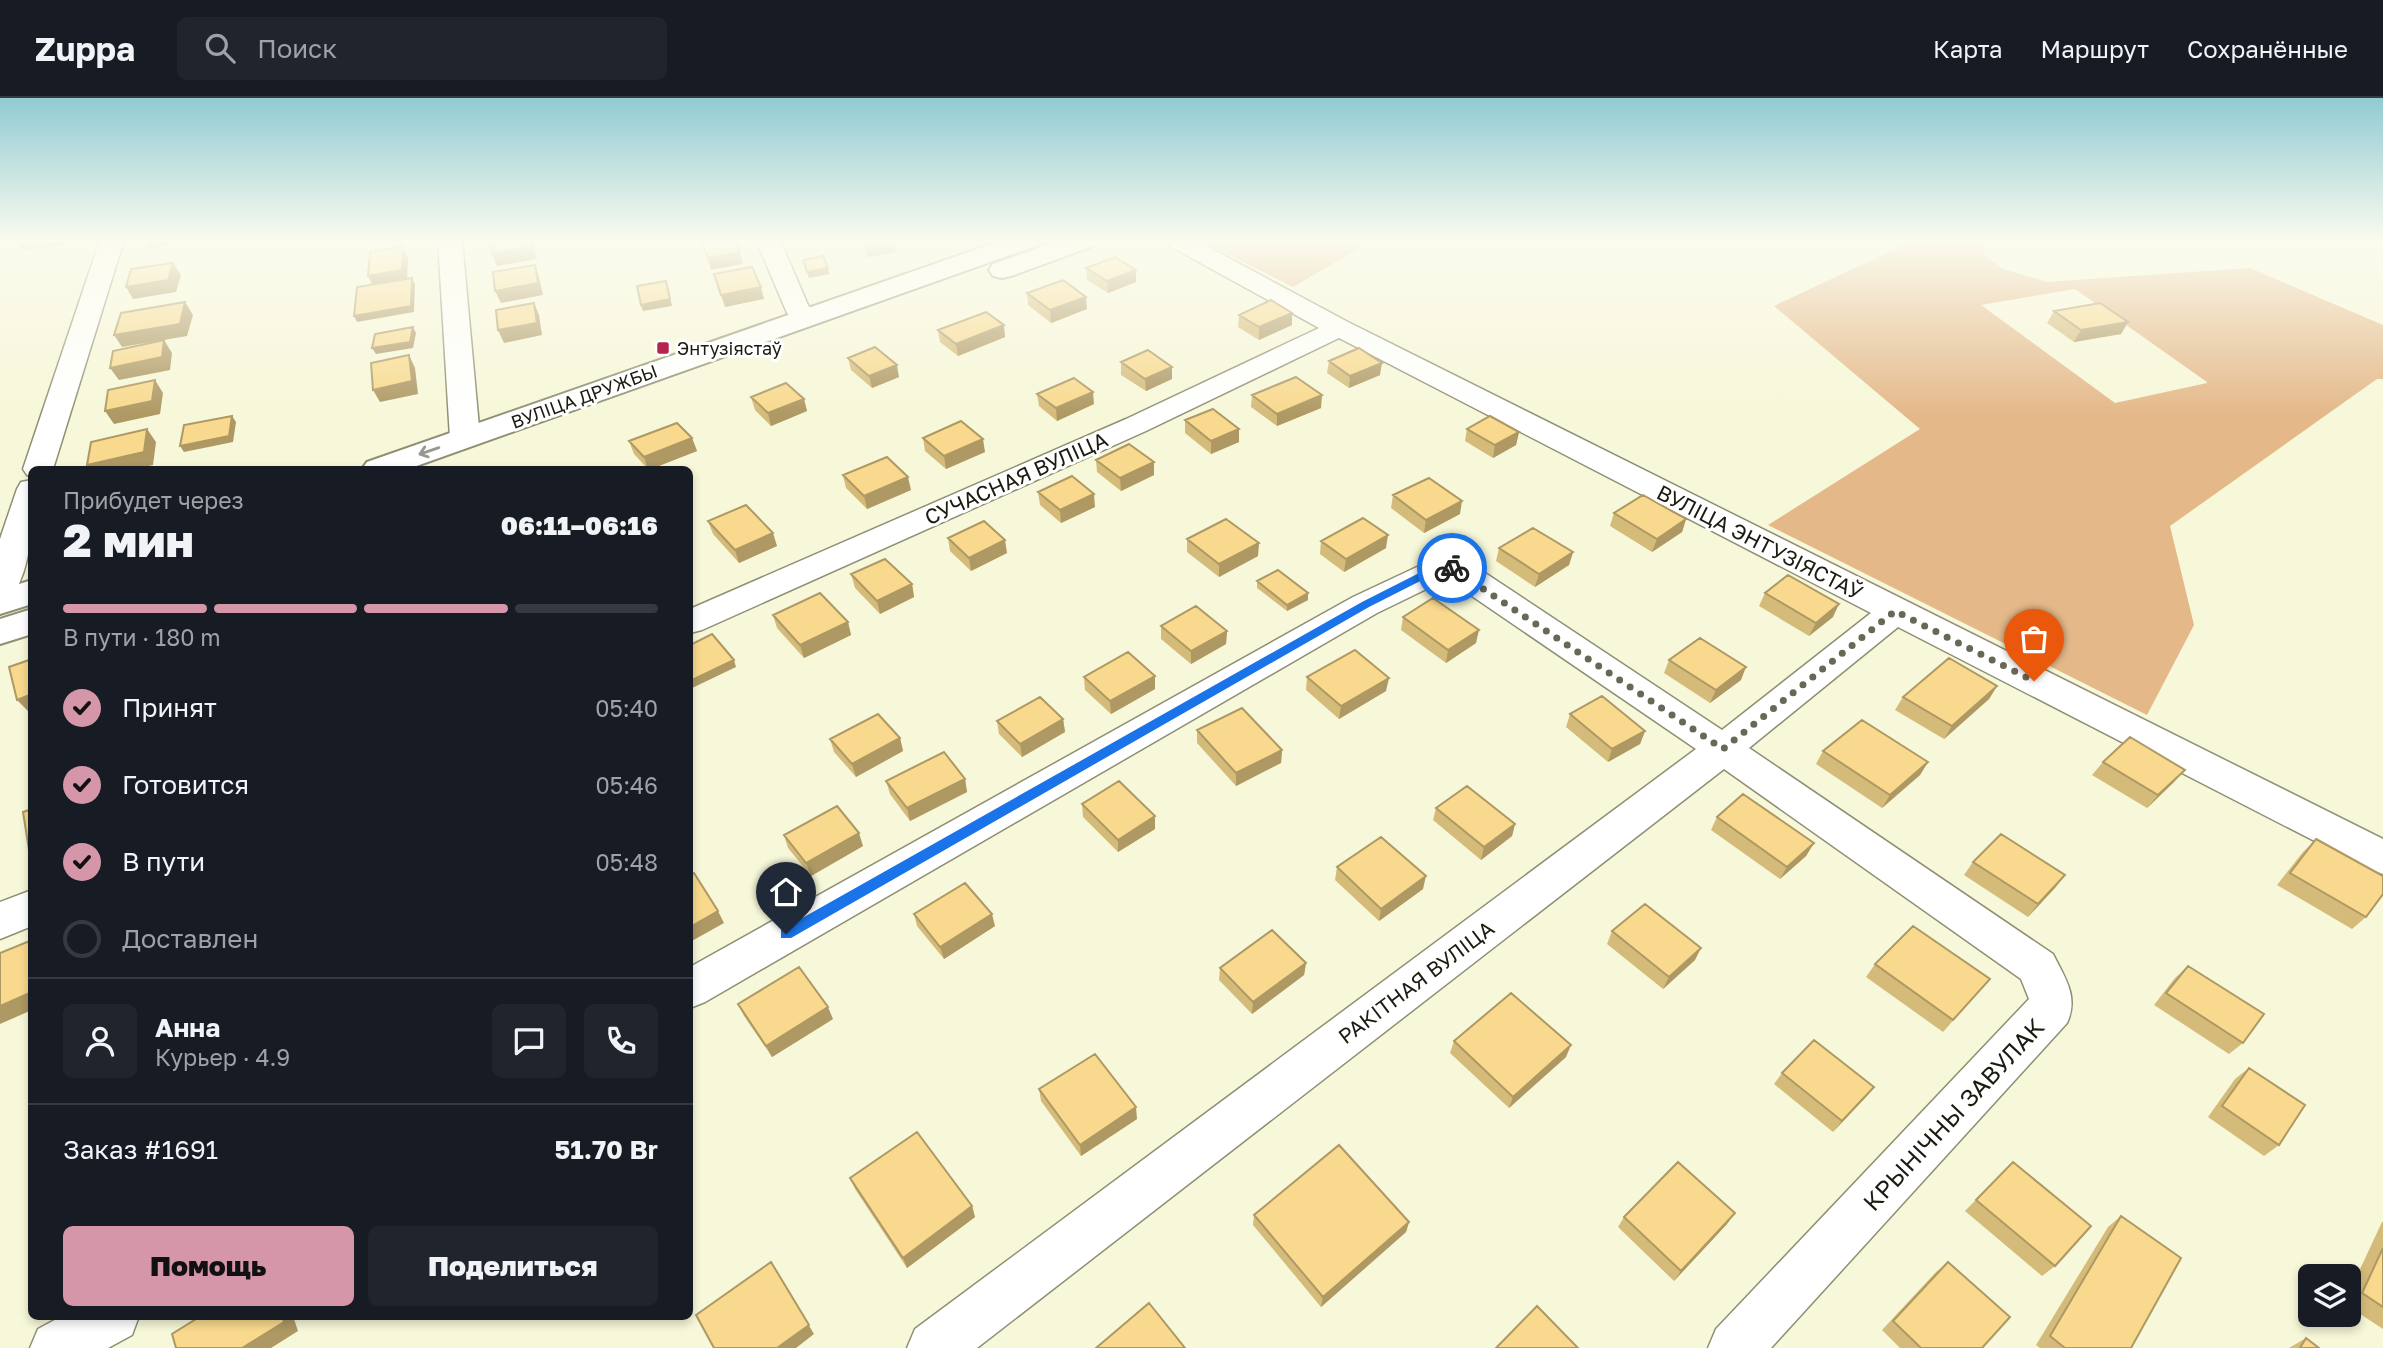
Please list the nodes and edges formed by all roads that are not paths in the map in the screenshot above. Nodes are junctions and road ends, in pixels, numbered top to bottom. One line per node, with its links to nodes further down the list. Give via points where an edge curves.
1 (93, 298): 10 (street)
2 (455, 298): 9 (street)
3 (792, 298): 7 (street)
4 (859, 298): 7 (main road, ВУЛІЦА ДРУЖБЫ)
5 (925, 298): 12 (main road, ВУЛІЦА ДРУЖБЫ)
6 (1284, 298): 8 (street, ВУЛІЦА ЭНТУЗІЯСТАЎ)
7 (805, 317): 9 (main road, ВУЛІЦА ДРУЖБЫ)
8 (1339, 328): 17 (street, ВУЛІЦА ЭНТУЗІЯСТАЎ); 18 (street, СУЧАСНАЯ ВУЛІЦА, via 1136,425)
9 (466, 438): 11 (main road, ВУЛІЦА ДРУЖБЫ, one-way to 11)
10 (39, 466)
11 (387, 466)
12 (459, 466)
13 (28, 502): 14 (street)
14 (0, 589)
15 (28, 592): 16 (main road)
16 (0, 602)
17 (1895, 611): 21 (street, РАКІТНАЯ ВУЛІЦА); 22 (street, ВУЛІЦА ЭНТУЗІЯСТАЎ)
18 (693, 621)
19 (28, 622): 20 (main road)
20 (0, 632)
21 (1723, 749): 25 (street, КРЫНІЧНЫ ЗАВУЛАК, via 1458,571 1447,566 1434,569); 28 (street, РАКІТНАЯ ВУЛІЦА); 29 (street, КРЫНІЧНЫ ЗАВУЛАК, via 2039,967 2051,999 2051,1009)
22 (2383, 858)
23 (28, 909): 24 (street)
24 (0, 921)
25 (693, 987)
26 (106, 1320): 27 (street)
27 (57, 1348)
28 (934, 1348)
29 (1735, 1348)

